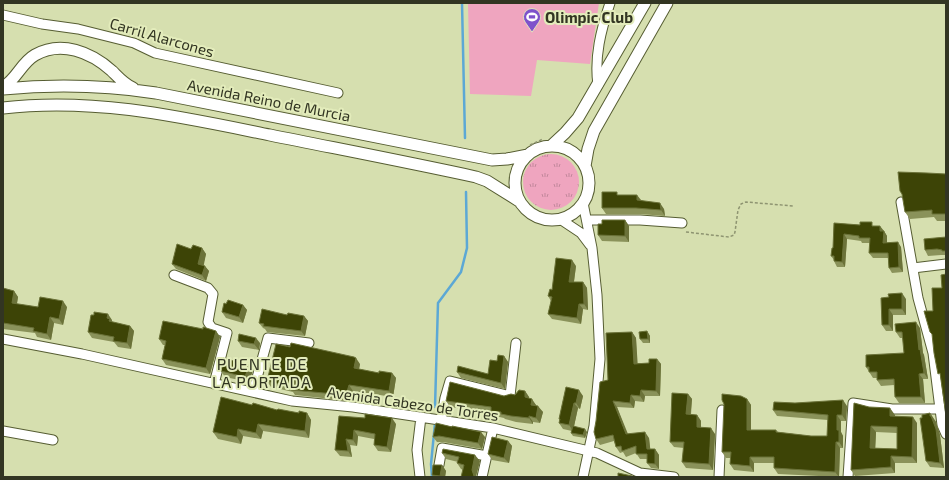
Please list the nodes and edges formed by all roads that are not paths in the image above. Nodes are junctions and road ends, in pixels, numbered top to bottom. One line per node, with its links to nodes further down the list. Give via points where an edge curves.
1 (610, 3): 5 (street, via 599,41)
2 (645, 3): 5 (main road)
3 (667, 3): 13 (main road, via 594,131)
4 (3, 15): 8 (street, Carril Alarcones, via 78,29 134,43 155,53)
5 (598, 85): 11 (main road, via 566,133)
6 (7, 88): 7 (main road, Avenida Reino de Murcia, via 82,85); 7 (main road, via 30,58 42,51 68,48 93,57 125,84); 9 (main road, via 19,102)
7 (139, 91): 12 (main road, Avenida Reino de Murcia, via 492,160 507,159)
8 (338, 93)
9 (35, 105): 10 (main road); 14 (main road, via 100,106 193,119 476,177 488,181)
10 (3, 108)
11 (549, 141): 12 (main road, via 538,148); 13 (main road, via 576,155)
12 (528, 150): 14 (main road, via 515,177)
13 (585, 166): 16 (main road, via 588,191)
14 (519, 201): 17 (main road, via 533,215 546,219)
15 (901, 202): 22 (street)
16 (583, 203): 17 (main road, via 573,213); 18 (street)
17 (560, 219): 20 (street, via 581,233)
18 (587, 220): 19 (street, via 640,220); 20 (street)
19 (683, 227)
20 (592, 248): 37 (street, via 600,359 594,426)
21 (946, 264): 22 (street)
22 (913, 268): 29 (street, via 918,298 933,353)
23 (174, 275): 27 (street, via 208,288 213,294 208,322 212,328 227,333)
24 (3, 339): 27 (street, Avenida Cabezo de Torres)
25 (309, 343): 28 (street, via 268,338)
26 (516, 343): 32 (street, via 510,396 450,381)
27 (214, 384): 28 (street, Avenida Cabezo de Torres)
28 (253, 392): 31 (street, Avenida Cabezo de Torres)
29 (940, 409): 35 (street); 45 (street, via 892,409 853,402)
30 (722, 410): 44 (street)
31 (421, 418): 32 (street, Avenida Cabezo de Torres); 40 (street, via 418,450)
32 (442, 421): 33 (street, Avenida Cabezo de Torres)
33 (493, 428): 37 (street, Avenida Cabezo de Torres); 38 (street)
34 (3, 431): 36 (street)
35 (946, 434)
36 (53, 440)
37 (588, 450): 42 (street); 43 (street, Avenida Cabezo de Torres, via 640,473)
38 (487, 456): 39 (street, via 442,448); 41 (street)
39 (439, 465)
40 (420, 477)
41 (482, 477)
42 (583, 477)
43 (674, 477)
44 (719, 477)
45 (848, 477)

